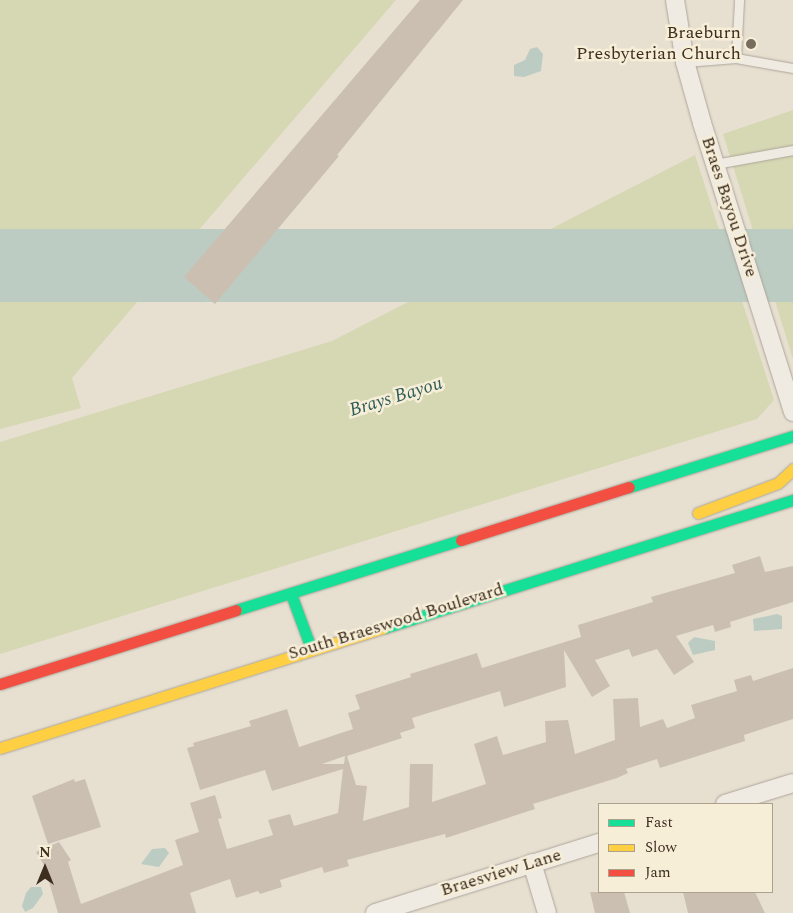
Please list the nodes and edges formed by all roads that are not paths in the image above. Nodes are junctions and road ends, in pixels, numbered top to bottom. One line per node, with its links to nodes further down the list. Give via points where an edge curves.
1 (675, 0): 4 (street, Braes Bayou Drive)
2 (739, 0): 3 (lane)
3 (736, 58): 4 (lane); 5 (lane)
4 (685, 62): 7 (street, Braes Bayou Drive)
5 (793, 68)
6 (793, 150): 7 (lane)
7 (715, 164): 8 (street, Braes Bayou Drive)
8 (793, 412)
9 (793, 436): 13 (main road)
10 (793, 469): 12 (main road, via 778,483 695,514)
11 (793, 500): 12 (main road, South Braeswood Boulevard)
12 (668, 538): 14 (main road, South Braeswood Boulevard)
13 (291, 594): 14 (main road); 15 (main road)
14 (311, 648): 16 (main road, South Braeswood Boulevard)
15 (0, 684)
16 (0, 748)
17 (792, 786): 18 (street)
18 (729, 803)
19 (598, 843): 20 (street, Braesview Lane)
20 (532, 863): 21 (street, Braesview Lane); 22 (street)
21 (375, 913)
22 (547, 913)

